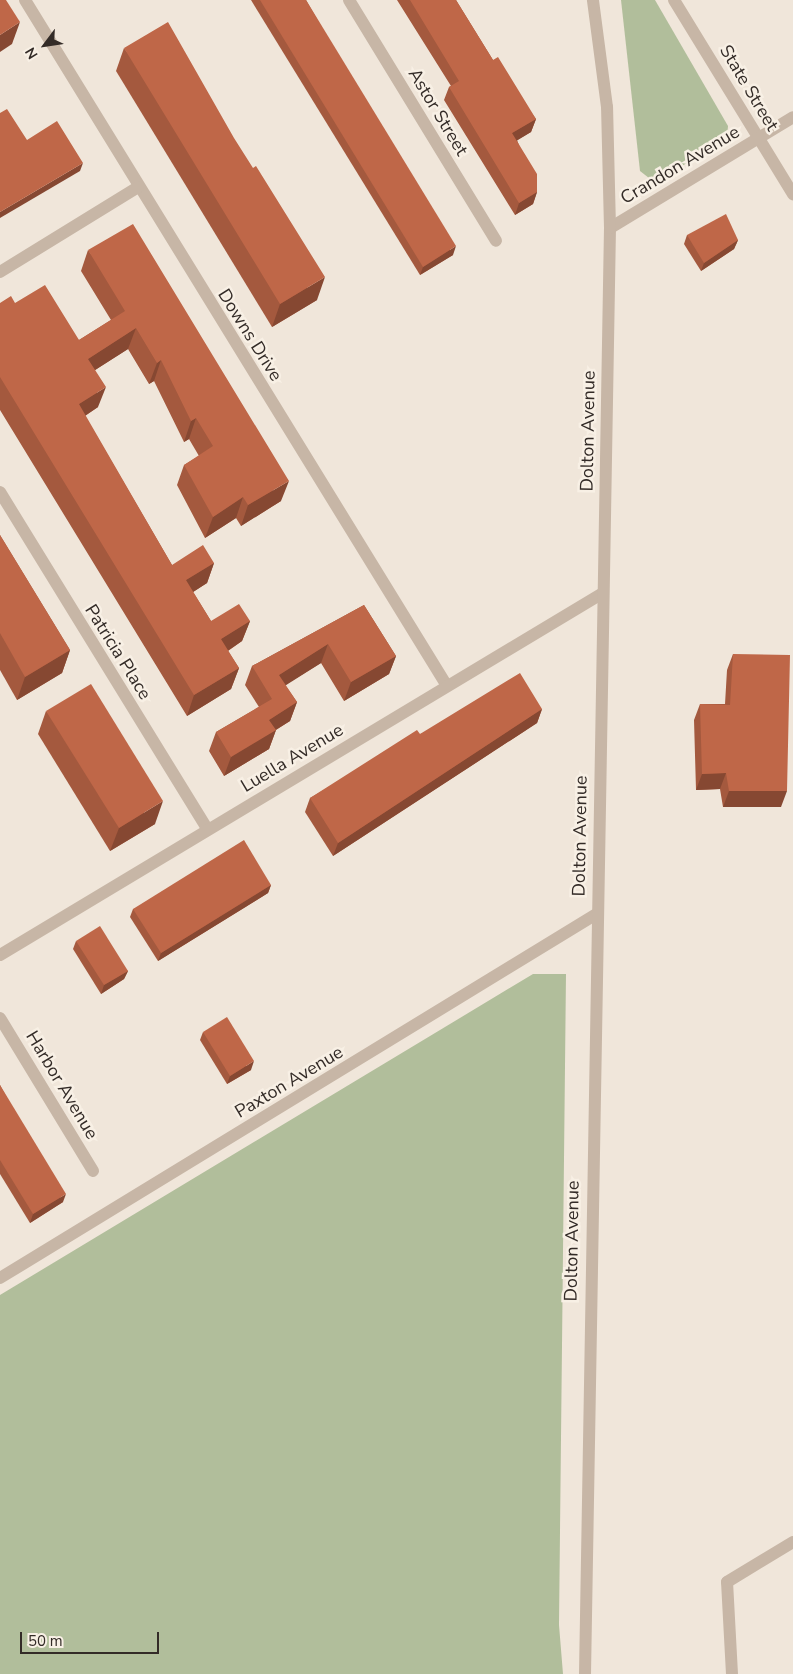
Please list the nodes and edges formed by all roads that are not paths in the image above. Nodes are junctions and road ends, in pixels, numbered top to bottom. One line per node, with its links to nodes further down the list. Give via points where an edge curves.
1 (25, 0): 7 (street, Downs Drive)
2 (349, 0): 10 (street, Astor Street)
3 (593, 0): 9 (street, Dolton Avenue, via 607,107)
4 (674, 0): 6 (street, State Street)
5 (793, 117): 6 (street, Crandon Avenue)
6 (759, 138): 8 (street, State Street); 9 (street, Crandon Avenue)
7 (138, 187): 11 (street); 14 (street, Downs Drive)
8 (793, 194)
9 (610, 228): 13 (street, Dolton Avenue)
10 (496, 241)
11 (0, 272)
12 (0, 492): 15 (street, Patricia Place)
13 (603, 593): 14 (street, Luella Avenue); 16 (street, Dolton Avenue)
14 (447, 686): 15 (street, Luella Avenue)
15 (207, 829): 17 (street, Luella Avenue)
16 (595, 915): 20 (street, Paxton Avenue); 22 (street, Dolton Avenue)
17 (0, 955)
18 (0, 1018): 19 (street, Harbor Avenue)
19 (93, 1171)
20 (0, 1278)
21 (793, 1542): 23 (street, via 727,1582)
22 (586, 1674)
23 (732, 1674)

